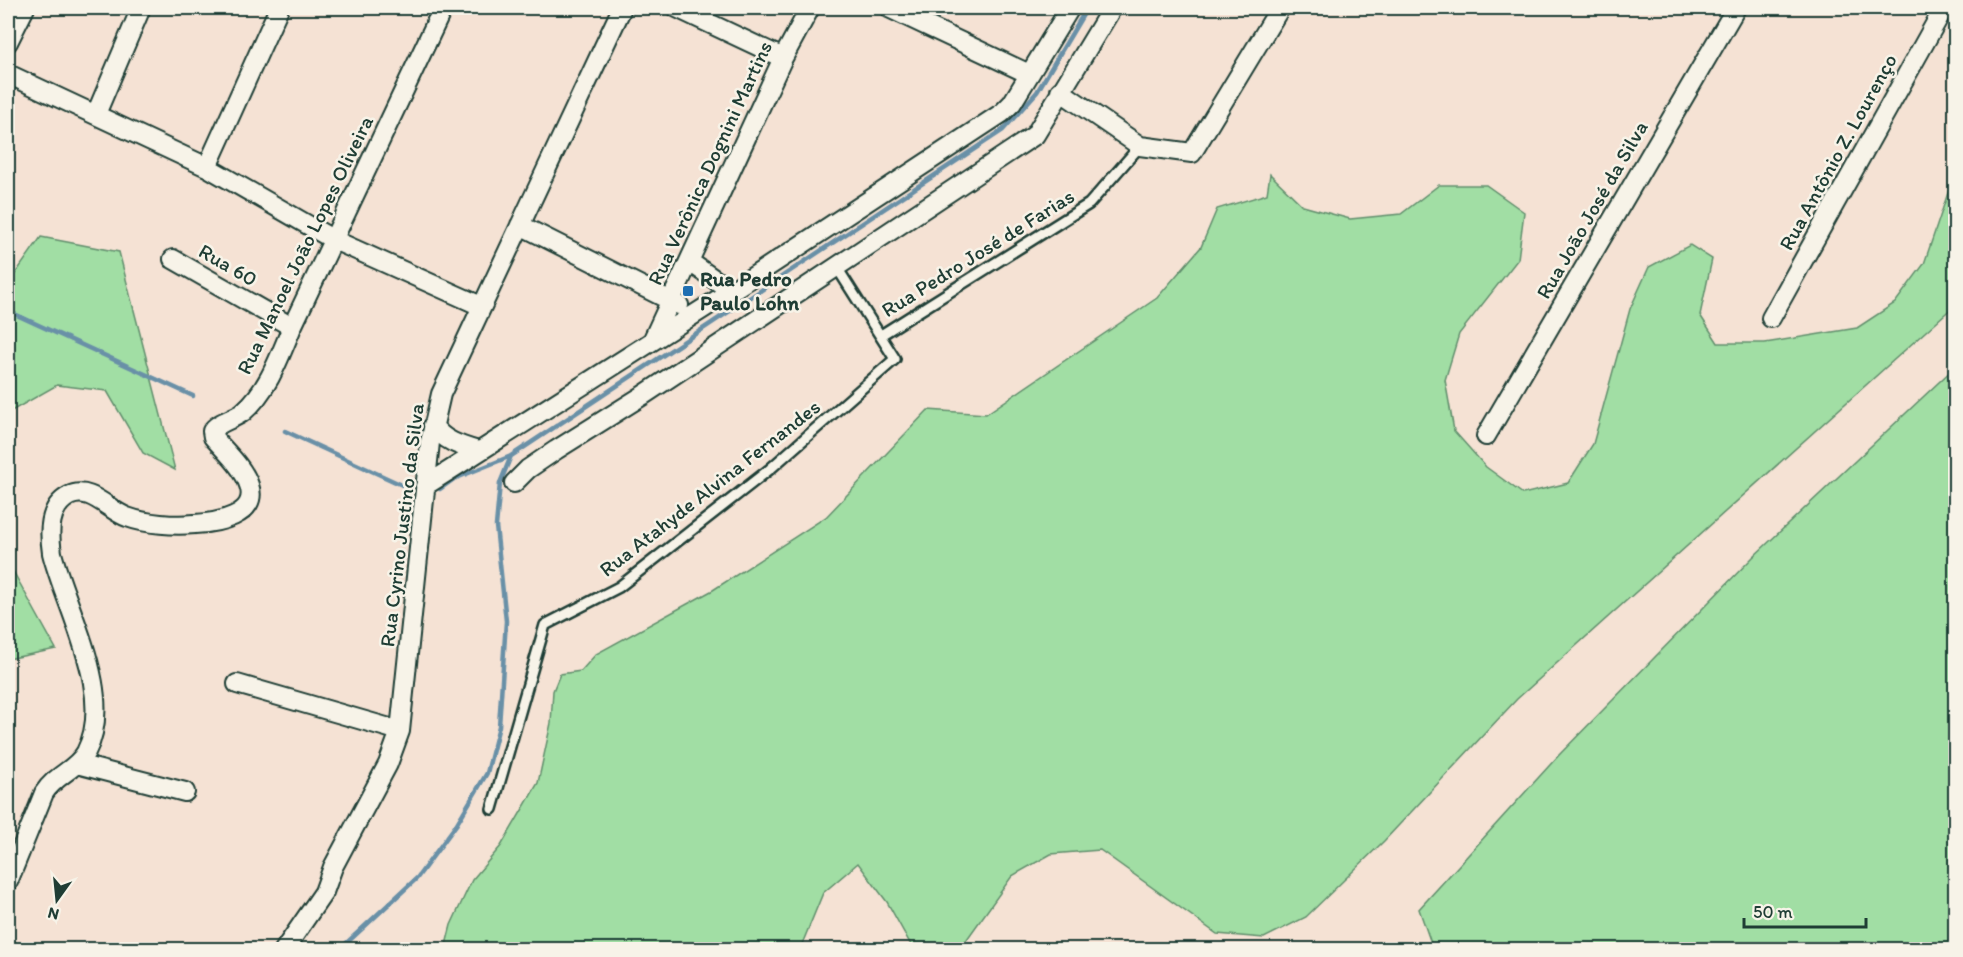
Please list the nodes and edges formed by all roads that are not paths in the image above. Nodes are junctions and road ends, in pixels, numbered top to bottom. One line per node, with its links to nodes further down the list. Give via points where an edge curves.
1 (25, 8): 14 (street)
2 (141, 8): 19 (street)
3 (279, 8): 21 (street)
4 (443, 8): 23 (street, Rua Manoel João Lopes Oliveira)
5 (622, 8): 22 (street, Rua Cyrino Justino da Silva)
6 (677, 8): 15 (street)
7 (810, 8): 15 (street, Rua Verônica Dognini Martins)
8 (889, 8): 17 (street)
9 (1070, 8): 17 (street)
10 (1112, 8): 18 (street)
11 (1280, 8): 20 (street, via 1192,153)
12 (1736, 8): 36 (street, Rua João José da Silva)
13 (1944, 8): 31 (street, Rua Antônio Z. Lourenço)
14 (8, 42)
15 (783, 58): 25 (street, Rua Verônica Dognini Martins)
16 (8, 74): 19 (street)
17 (1029, 74): 27 (street, via 1002,113)
18 (1060, 91): 20 (street); 26 (street, via 1035,135)
19 (96, 114): 21 (street)
20 (1140, 146): 33 (lane, Rua Pedro José de Farias, via 1089,204)
21 (207, 167): 23 (street)
22 (520, 225): 28 (street); 29 (street, Rua Cyrino Justino da Silva)
23 (333, 240): 29 (street); 32 (street, Rua Manoel João Lopes Oliveira)
24 (173, 259): 32 (street, Rua 60)
25 (690, 262): 27 (street); 28 (street, Rua Verônica Dognini Martins)
26 (836, 266): 33 (lane, Rua Atahyde Alvina Fernandes); 38 (street, via 528,469)
27 (731, 291): 30 (street)
28 (670, 300): 30 (street); 34 (street, Rua Verônica Dognini Martins)
29 (481, 306): 35 (street, Rua Cyrino Justino da Silva, via 446,380)
30 (695, 313): 34 (street)
31 (1771, 318)
32 (292, 327): 42 (street, Rua Manoel João Lopes Oliveira, via 278,361 254,400 242,413 212,432 250,486 245,509 230,518 194,524 125,517 86,494 69,496 57,505 49,535 52,553 93,676 97,700 91,740)
33 (881, 335): 44 (lane, Rua Atahyde Alvina Fernandes, via 896,358 770,469 619,587 545,625)
34 (653, 339): 37 (street)
35 (433, 425): 37 (street, via 453,442); 39 (street, Rua Cyrino Justino da Silva)
36 (1486, 436)
37 (478, 451): 39 (street)
38 (514, 483)
39 (425, 486): 41 (street, Rua Cyrino Justino da Silva)
40 (237, 684): 41 (street)
41 (400, 731): 46 (street, Rua Cyrino Justino da Silva, via 388,764 333,867 324,892)
42 (78, 764): 43 (street); 45 (street, Rua Manoel João Lopes Oliveira, via 51,782)
43 (185, 792)
44 (492, 809)
45 (8, 882)
46 (284, 950)

